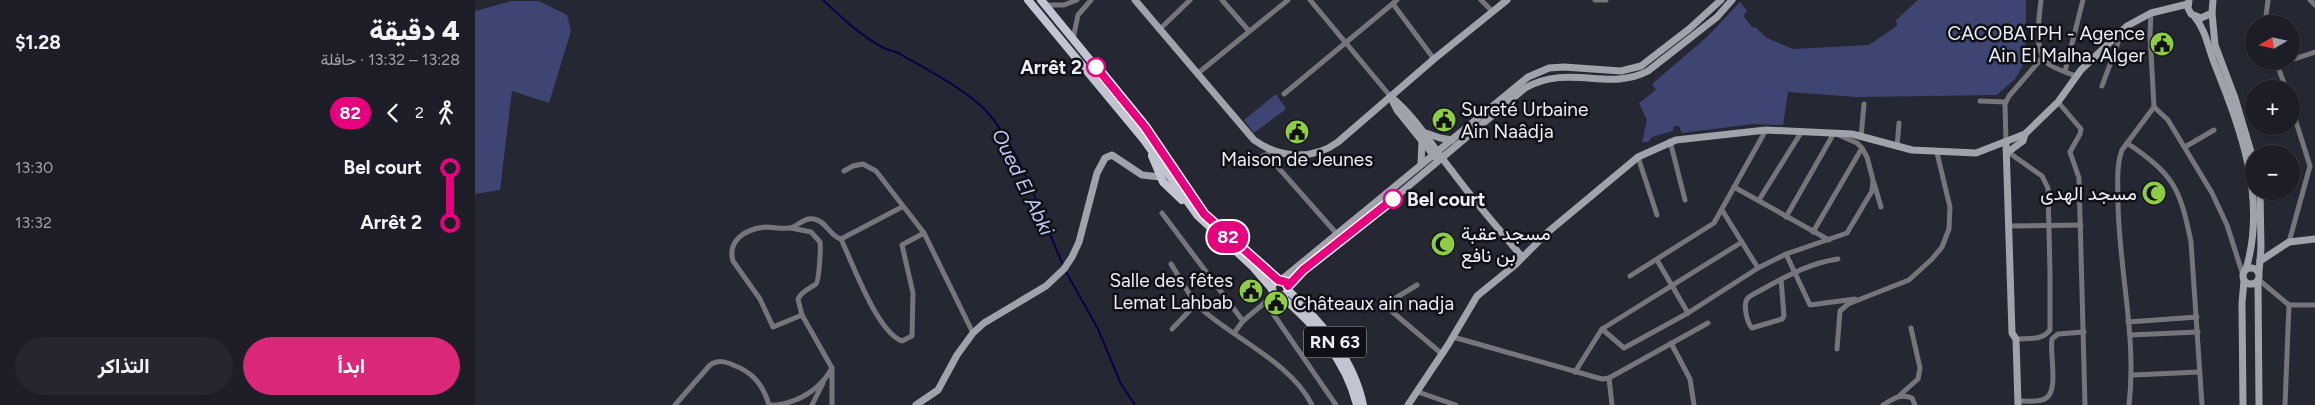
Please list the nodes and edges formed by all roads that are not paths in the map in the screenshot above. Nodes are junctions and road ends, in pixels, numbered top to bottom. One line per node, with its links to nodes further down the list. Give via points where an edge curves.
1 (1028, 0): 49 (main road, RN 63)
2 (1077, 0): 18 (street, via 1064,4)
3 (1091, 0): 30 (street, via 1078,15)
4 (1135, 0): 27 (main road)
5 (1190, 0): 27 (street)
6 (1222, 0): 28 (street)
7 (1288, 0): 28 (street)
8 (1310, 0): 31 (street)
9 (1481, 0): 22 (street)
10 (1507, 0): 22 (main road)
11 (1721, 0): 60 (main road, via 1641,66 1621,71 1564,67 1538,72 1517,85)
12 (1732, 0): 73 (main road, via 1717,17 1639,76 1620,79 1559,76 1537,82 1525,88)
13 (2041, 0): 34 (street, via 2040,48)
14 (2083, 0): 36 (street)
15 (2213, 0): 24 (main road)
16 (2268, 0): 25 (street)
17 (2310, 0): 21 (street)
18 (1043, 2): 30 (main road, RN 63)
19 (1395, 2): 31 (street); 35 (street)
20 (2188, 2): 23 (main road); 26 (main road, via 2189,11)
21 (2315, 5)
22 (1492, 11): 35 (main road)
23 (2151, 13): 29 (main road); 47 (street)
24 (2212, 13): 26 (main road, via 2205,18); 64 (main road, via 2215,45)
25 (2264, 15)
26 (2194, 16): 111 (main road, via 2202,26 2250,168 2254,200)
27 (1160, 29): 37 (main road)
28 (1249, 31): 37 (street)
29 (2122, 31): 38 (main road); 39 (street)
30 (1073, 39): 77 (main road, RN 63, via 1145,127)
31 (1347, 42): 41 (street); 42 (street)
32 (2315, 52): 33 (street)
33 (2300, 57)
34 (2043, 58): 36 (street); 44 (street)
35 (1434, 59): 40 (main road)
36 (2065, 72): 38 (street)
37 (1197, 74): 68 (main road, via 1247,134)
38 (2076, 76): 45 (main road)
39 (2101, 86)
40 (1403, 87): 42 (main road); 48 (main road)
41 (1284, 94)
42 (1391, 97): 48 (main road); 59 (main road, via 1397,110); 68 (main road, via 1329,148 1297,155)
43 (1980, 101): 44 (street)
44 (2006, 102): 62 (street)
45 (2058, 102): 57 (main road); 92 (street, via 2081,129 2070,152 2079,178)
46 (1864, 104): 58 (street)
47 (2154, 107): 63 (street); 66 (street, via 2168,120)
48 (1404, 108): 55 (main road)
49 (1128, 122): 77 (main road, RN 63); 78 (main road, via 1152,155)
50 (1899, 123): 65 (street)
51 (1766, 130): 53 (main road); 61 (main road); 80 (street)
52 (2215, 130): 66 (street)
53 (1802, 131): 56 (main road); 82 (street)
54 (2300, 131): 75 (street)
55 (1423, 132): 60 (main road); 70 (main road)
56 (1834, 133): 58 (main road); 67 (street); 89 (street)
57 (2025, 134): 62 (main road); 69 (main road, via 2023,141)
58 (1861, 137): 65 (main road)
59 (1422, 140): 70 (main road); 74 (main road)
60 (1452, 140): 70 (main road)
61 (1669, 141): 72 (main road); 81 (street)
62 (2006, 142): 69 (main road); 71 (main road, via 1977,153)
63 (2127, 142): 127 (street, via 2165,171 2181,200 2191,242); 129 (street, via 2119,157 2118,176 2119,239)
64 (2249, 145)
65 (1897, 147): 71 (main road)
66 (2185, 147): 111 (street, via 2227,224)
67 (1862, 148): 79 (street); 95 (street)
68 (1268, 152): 97 (street)
69 (2007, 152): 91 (street, via 2042,176 2046,183); 93 (main road)
70 (1435, 153): 73 (main road); 74 (main road)
71 (1937, 153): 120 (street, via 1950,207 1946,239 1932,259 1909,280)
72 (1638, 157): 88 (street); 104 (main road)
73 (1441, 159): 104 (main road); 118 (main road, via 1303,270)
74 (1421, 164): 97 (main road)
75 (2313, 166): 102 (street)
76 (844, 170): 85 (street, via 858,164 869,166)
77 (1170, 173): 78 (main road); 90 (main road, RN 63); 115 (main road, RN 63, via 1209,220)
78 (1160, 177): 90 (main road); 136 (main road, via 1142,175 1113,155 1105,158 1101,162 1072,257 1056,278 1037,293 984,323)
79 (1873, 180): 84 (street); 100 (street, via 1872,191 1850,230)
80 (1734, 187): 82 (street); 86 (street)
81 (1685, 200)
82 (1759, 200): 89 (street)
83 (2260, 200): 107 (main road)
84 (1881, 206)
85 (902, 207): 96 (street); 98 (street)
86 (1722, 210): 101 (street); 106 (street, via 1714,223)
87 (1162, 213): 128 (street)
88 (1657, 215)
89 (1786, 217): 95 (street)
90 (1207, 225): 119 (main road, RN 63)
91 (2049, 225): 92 (street); 93 (street); 140 (street, via 2050,330 2040,337)
92 (2081, 225): 134 (street)
93 (2008, 226): 140 (main road, via 2012,333)
94 (791, 228): 98 (street, via 804,219 817,219); 126 (street, via 811,232 821,248 817,283 798,298); 126 (street, via 766,227 748,232 733,242 731,255 760,299 773,327)
95 (1813, 232): 100 (street)
96 (923, 233): 98 (street, via 902,245 913,293 912,336 902,341 896,339 880,320); 136 (street)
97 (1337, 234): 115 (main road)
98 (841, 239)
99 (2315, 239): 102 (main road)
100 (1830, 240): 103 (street)
101 (1741, 242): 109 (street); 117 (street)
102 (2289, 242): 107 (main road)
103 (1785, 254): 109 (street); 110 (street)
104 (1522, 257): 139 (main road, via 1477,296)
105 (1838, 259): 110 (street)
106 (1657, 260): 112 (street); 117 (street)
107 (2260, 261): 113 (main road)
108 (1171, 264): 122 (street)
109 (1758, 268): 125 (street)
110 (1794, 272): 114 (street); 120 (street, via 1810,305)
111 (2244, 275): 113 (main road, via 2253,268); 113 (main road, via 2250,285); 174 (main road)
112 (1630, 276)
113 (2259, 277): 123 (street); 175 (main road)
114 (1781, 279): 114 (street, via 1746,300 1751,328 1784,316)
115 (1279, 280): 118 (main road); 119 (main road, via 1273,283)
116 (1417, 284): 143 (street, via 1389,302 1389,309)
117 (1672, 287): 125 (street); 133 (street)
118 (1288, 288): 119 (main road); 164 (main road, RN 63, via 1335,341 1356,380)
119 (1276, 293): 121 (street); 163 (main road, RN 63, via 1320,335 1337,358)
120 (1860, 299): 142 (street, via 1840,311)
121 (1265, 302): 128 (street); 162 (street)
122 (1196, 304): 132 (street); 137 (street)
123 (2289, 305): 124 (street); 176 (street)
124 (2315, 305)
125 (1688, 314): 133 (street, via 1624,348)
126 (802, 315): 144 (street)
127 (2197, 317): 129 (street); 135 (street)
128 (1243, 321): 137 (street)
129 (2128, 322): 138 (street)
130 (1708, 323): 141 (street)
131 (1911, 328): 151 (street, via 1920,368 1918,379)
132 (1172, 329)
133 (1602, 329): 145 (street)
134 (2084, 332): 153 (street, via 2058,334 2052,339 2051,393 2041,401); 171 (street)
135 (2198, 332): 138 (street); 146 (street)
136 (973, 333): 159 (main road, via 938,390)
137 (1234, 333): 152 (street, via 1285,372)
138 (2130, 335): 148 (street)
139 (1453, 337): 143 (main road); 145 (street)
140 (2016, 339): 153 (main road)
141 (1671, 343): 149 (street); 168 (street, via 1690,380)
142 (1837, 349)
143 (1442, 354): 150 (main road)
144 (832, 368): 147 (street); 158 (street)
145 (1575, 372): 149 (street)
146 (2199, 372): 148 (street); 173 (street)
147 (829, 374): 156 (street, via 803,397); 157 (street)
148 (2133, 375): 172 (street)
149 (1609, 378): 167 (street)
150 (1418, 392): 165 (main road); 166 (street)
151 (1900, 395): 169 (street); 170 (street, via 1911,398)
152 (1307, 396): 160 (street); 161 (street)
153 (2018, 403)
154 (675, 405): 155 (street, via 716,361 748,371 761,386)
155 (769, 405): 156 (street)
156 (778, 405)
157 (812, 405)
158 (832, 405)
159 (916, 405)
160 (1304, 405)
161 (1311, 405)
162 (1336, 405)
163 (1357, 405)
164 (1363, 405)
165 (1408, 405)
166 (1456, 405)
167 (1612, 405)
168 (1694, 405)
169 (1883, 405)
170 (1915, 405)
171 (2085, 405)
172 (2129, 405)
173 (2202, 405)
174 (2243, 405)
175 (2259, 405)
176 (2285, 405)

